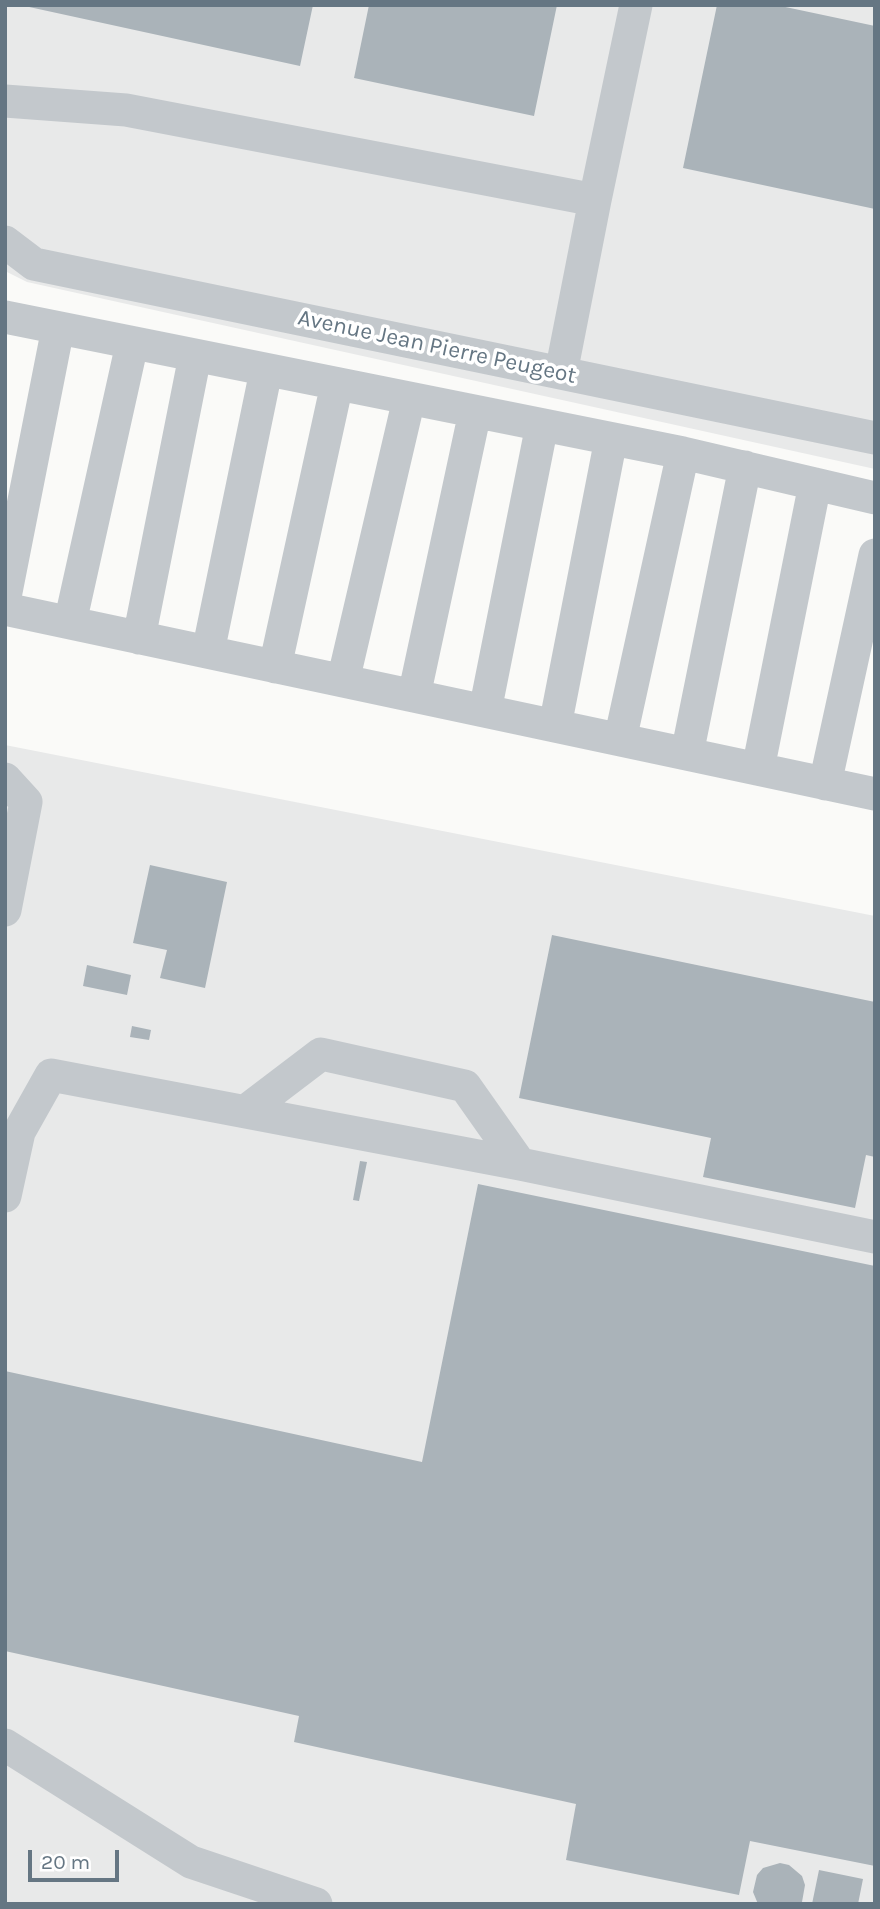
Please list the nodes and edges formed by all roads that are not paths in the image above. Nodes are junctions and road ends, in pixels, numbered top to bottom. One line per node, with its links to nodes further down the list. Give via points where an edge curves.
1 (636, 5): 3 (street)
2 (9, 104): 3 (street, via 126,110)
3 (595, 200): 10 (street)
4 (5, 242): 10 (street, Avenue Jean Pierre Peugeot, via 34,264)
5 (5, 317): 6 (street)
6 (58, 328): 7 (street); 22 (street)
7 (132, 344): 8 (street); 24 (street)
8 (195, 356): 9 (street); 25 (street)
9 (266, 371): 11 (street); 26 (street)
10 (561, 373): 15 (street, Avenue Jean Pierre Peugeot)
11 (337, 384): 12 (street); 27 (street)
12 (409, 398): 13 (street); 28 (street)
13 (475, 412): 14 (street); 29 (street)
14 (542, 425): 16 (street); 30 (street)
15 (875, 438)
16 (611, 439): 17 (street); 31 (street)
17 (683, 453): 18 (street); 32 (street)
18 (745, 467): 19 (street); 33 (street)
19 (815, 484): 20 (street); 34 (street)
20 (875, 498)
21 (875, 555): 36 (street)
22 (5, 597)
23 (5, 609): 24 (street)
24 (70, 623): 25 (street)
25 (139, 638): 26 (street)
26 (208, 652): 27 (street)
27 (275, 667): 28 (street)
28 (343, 681): 29 (street)
29 (414, 696): 30 (street)
30 (485, 711): 31 (street)
31 (555, 726): 32 (street)
32 (620, 740): 33 (street)
33 (687, 754): 34 (street)
34 (758, 769): 36 (street)
35 (5, 779): 38 (street, via 26,802)
36 (825, 783): 37 (street)
37 (875, 794)
38 (5, 910)
39 (246, 1111): 40 (street); 40 (street, via 321,1054 465,1086); 41 (street, via 51,1075 19,1132)
40 (520, 1164): 42 (street)
41 (5, 1196)
42 (875, 1237)
43 (5, 1745): 44 (street, via 191,1862)
44 (316, 1904)

